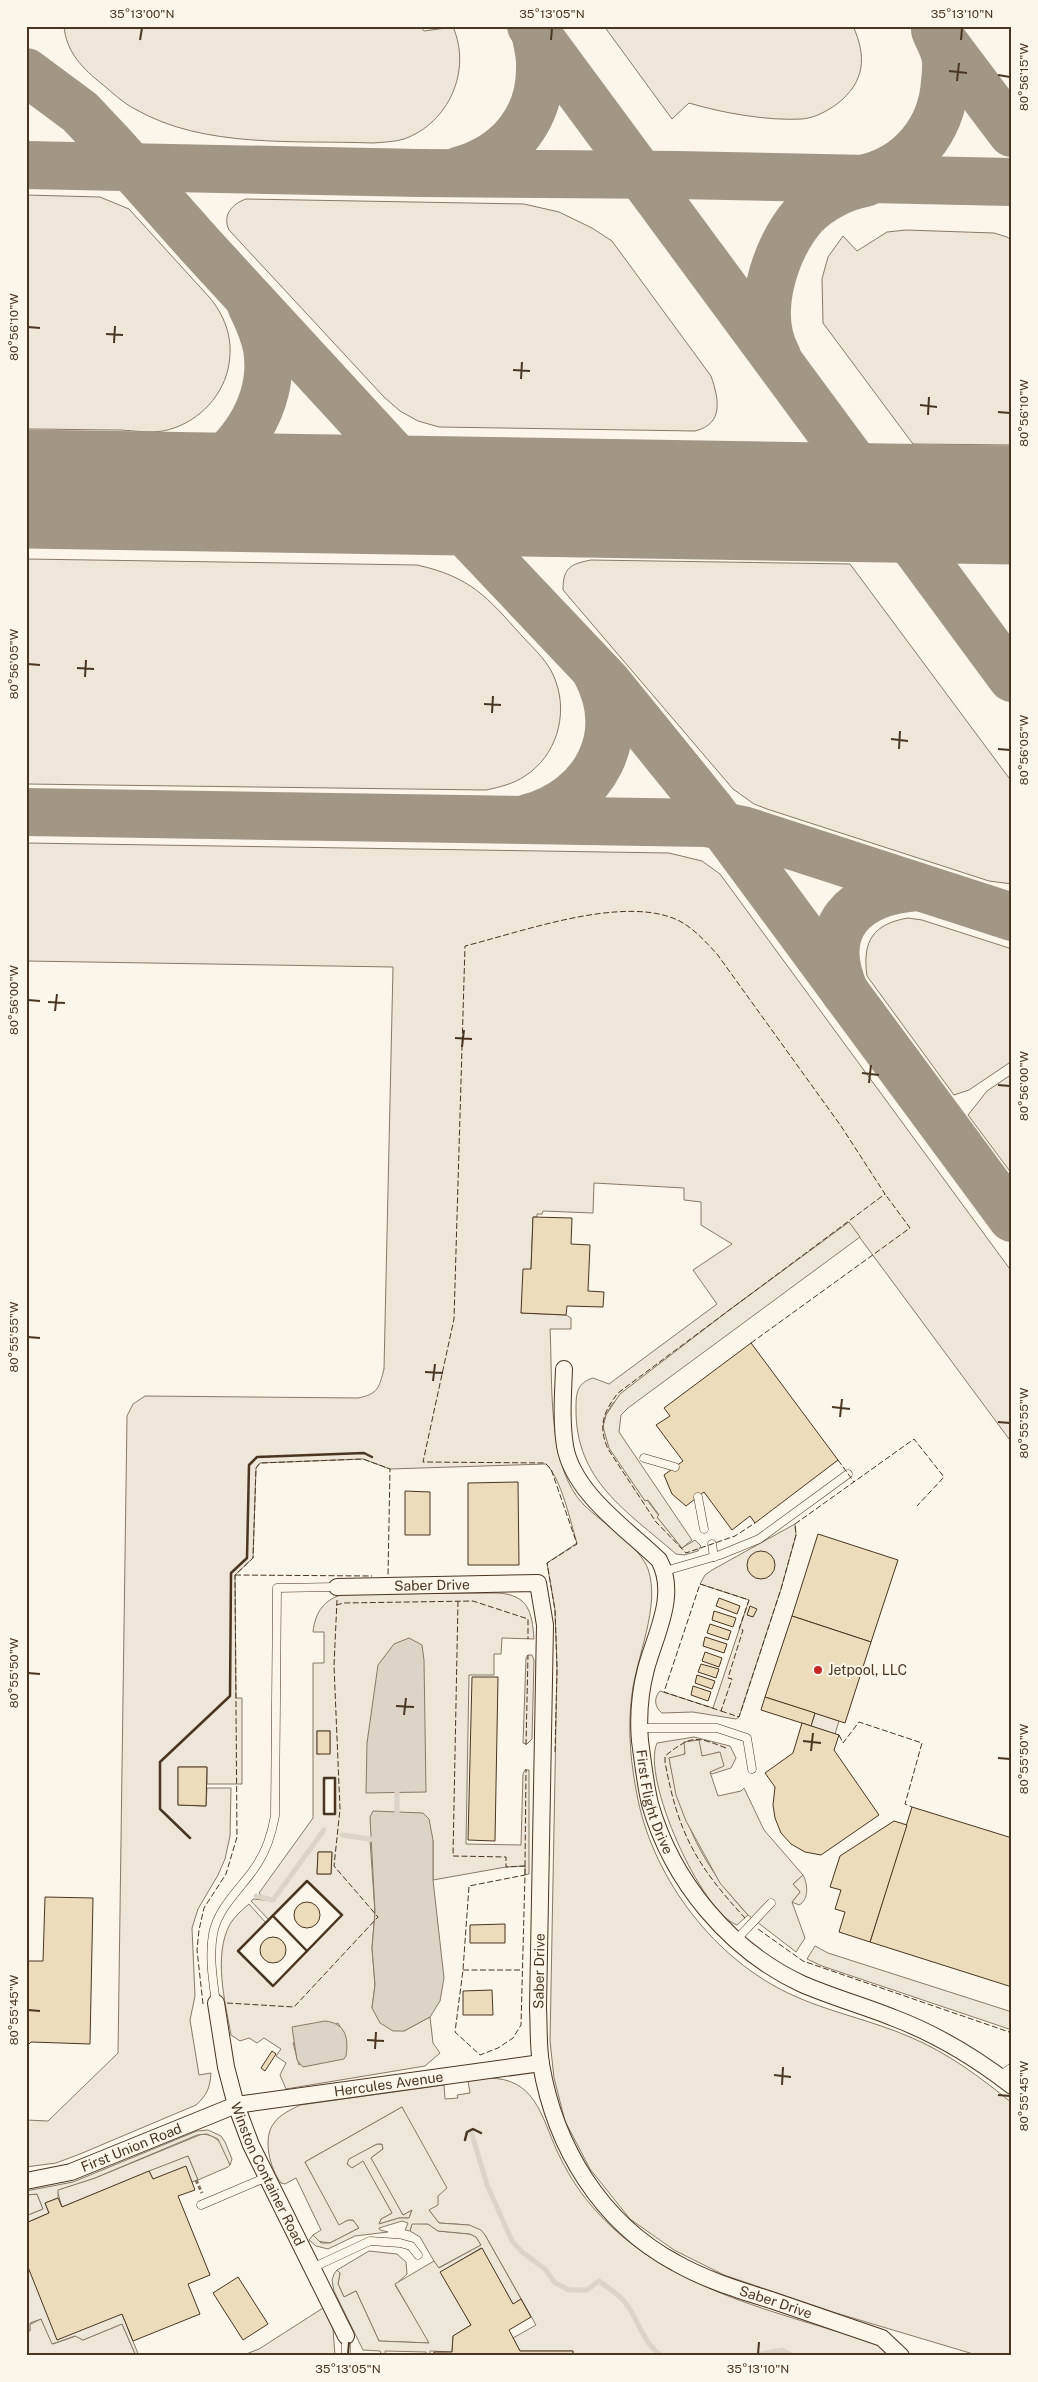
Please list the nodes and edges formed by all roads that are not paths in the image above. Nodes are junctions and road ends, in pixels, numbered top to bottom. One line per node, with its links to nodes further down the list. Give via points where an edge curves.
1 (564, 1369): 9 (street, via 562,1414 566,1448 575,1474 593,1499 659,1560)
2 (644, 1458): 3 (lane)
3 (675, 1467)
4 (848, 1474): 8 (lane, via 759,1539)
5 (698, 1497): 6 (lane)
6 (704, 1529)
7 (712, 1544): 8 (lane)
8 (714, 1557): 9 (lane)
9 (665, 1572): 11 (street, First Flight Drive, via 667,1581 661,1624 646,1670)
10 (337, 1587): 15 (lane, via 277,1588 276,1816 258,1862 222,1910 213,1934); 16 (street, Saber Drive, via 538,1583 546,1625 538,2008)
11 (639, 1728): 12 (lane, via 717,1728 747,1738); 14 (street, First Flight Drive, via 644,1775 660,1832 692,1890 713,1918)
12 (752, 1769)
13 (771, 1903): 14 (lane)
14 (736, 1940): 17 (street, First Flight Drive, via 760,1959 802,1983 895,2018)
15 (216, 2004): 18 (street, Winston Container Road)
16 (541, 2063): 18 (street, Hercules Avenue); 26 (street, Saber Drive, via 550,2106 573,2160 592,2192 628,2230 667,2258 710,2280 882,2338)
17 (1008, 2076)
18 (236, 2106): 19 (street, Winston Container Road); 20 (street, First Union Road, via 71,2172)
19 (267, 2177): 21 (lane); 23 (street, Winston Container Road)
20 (26, 2181)
21 (201, 2205)
22 (418, 2255): 23 (lane, via 405,2244 370,2241)
23 (312, 2268): 24 (street, Winston Container Road)
24 (346, 2336): 25 (lane)
25 (346, 2356)
26 (902, 2356)

